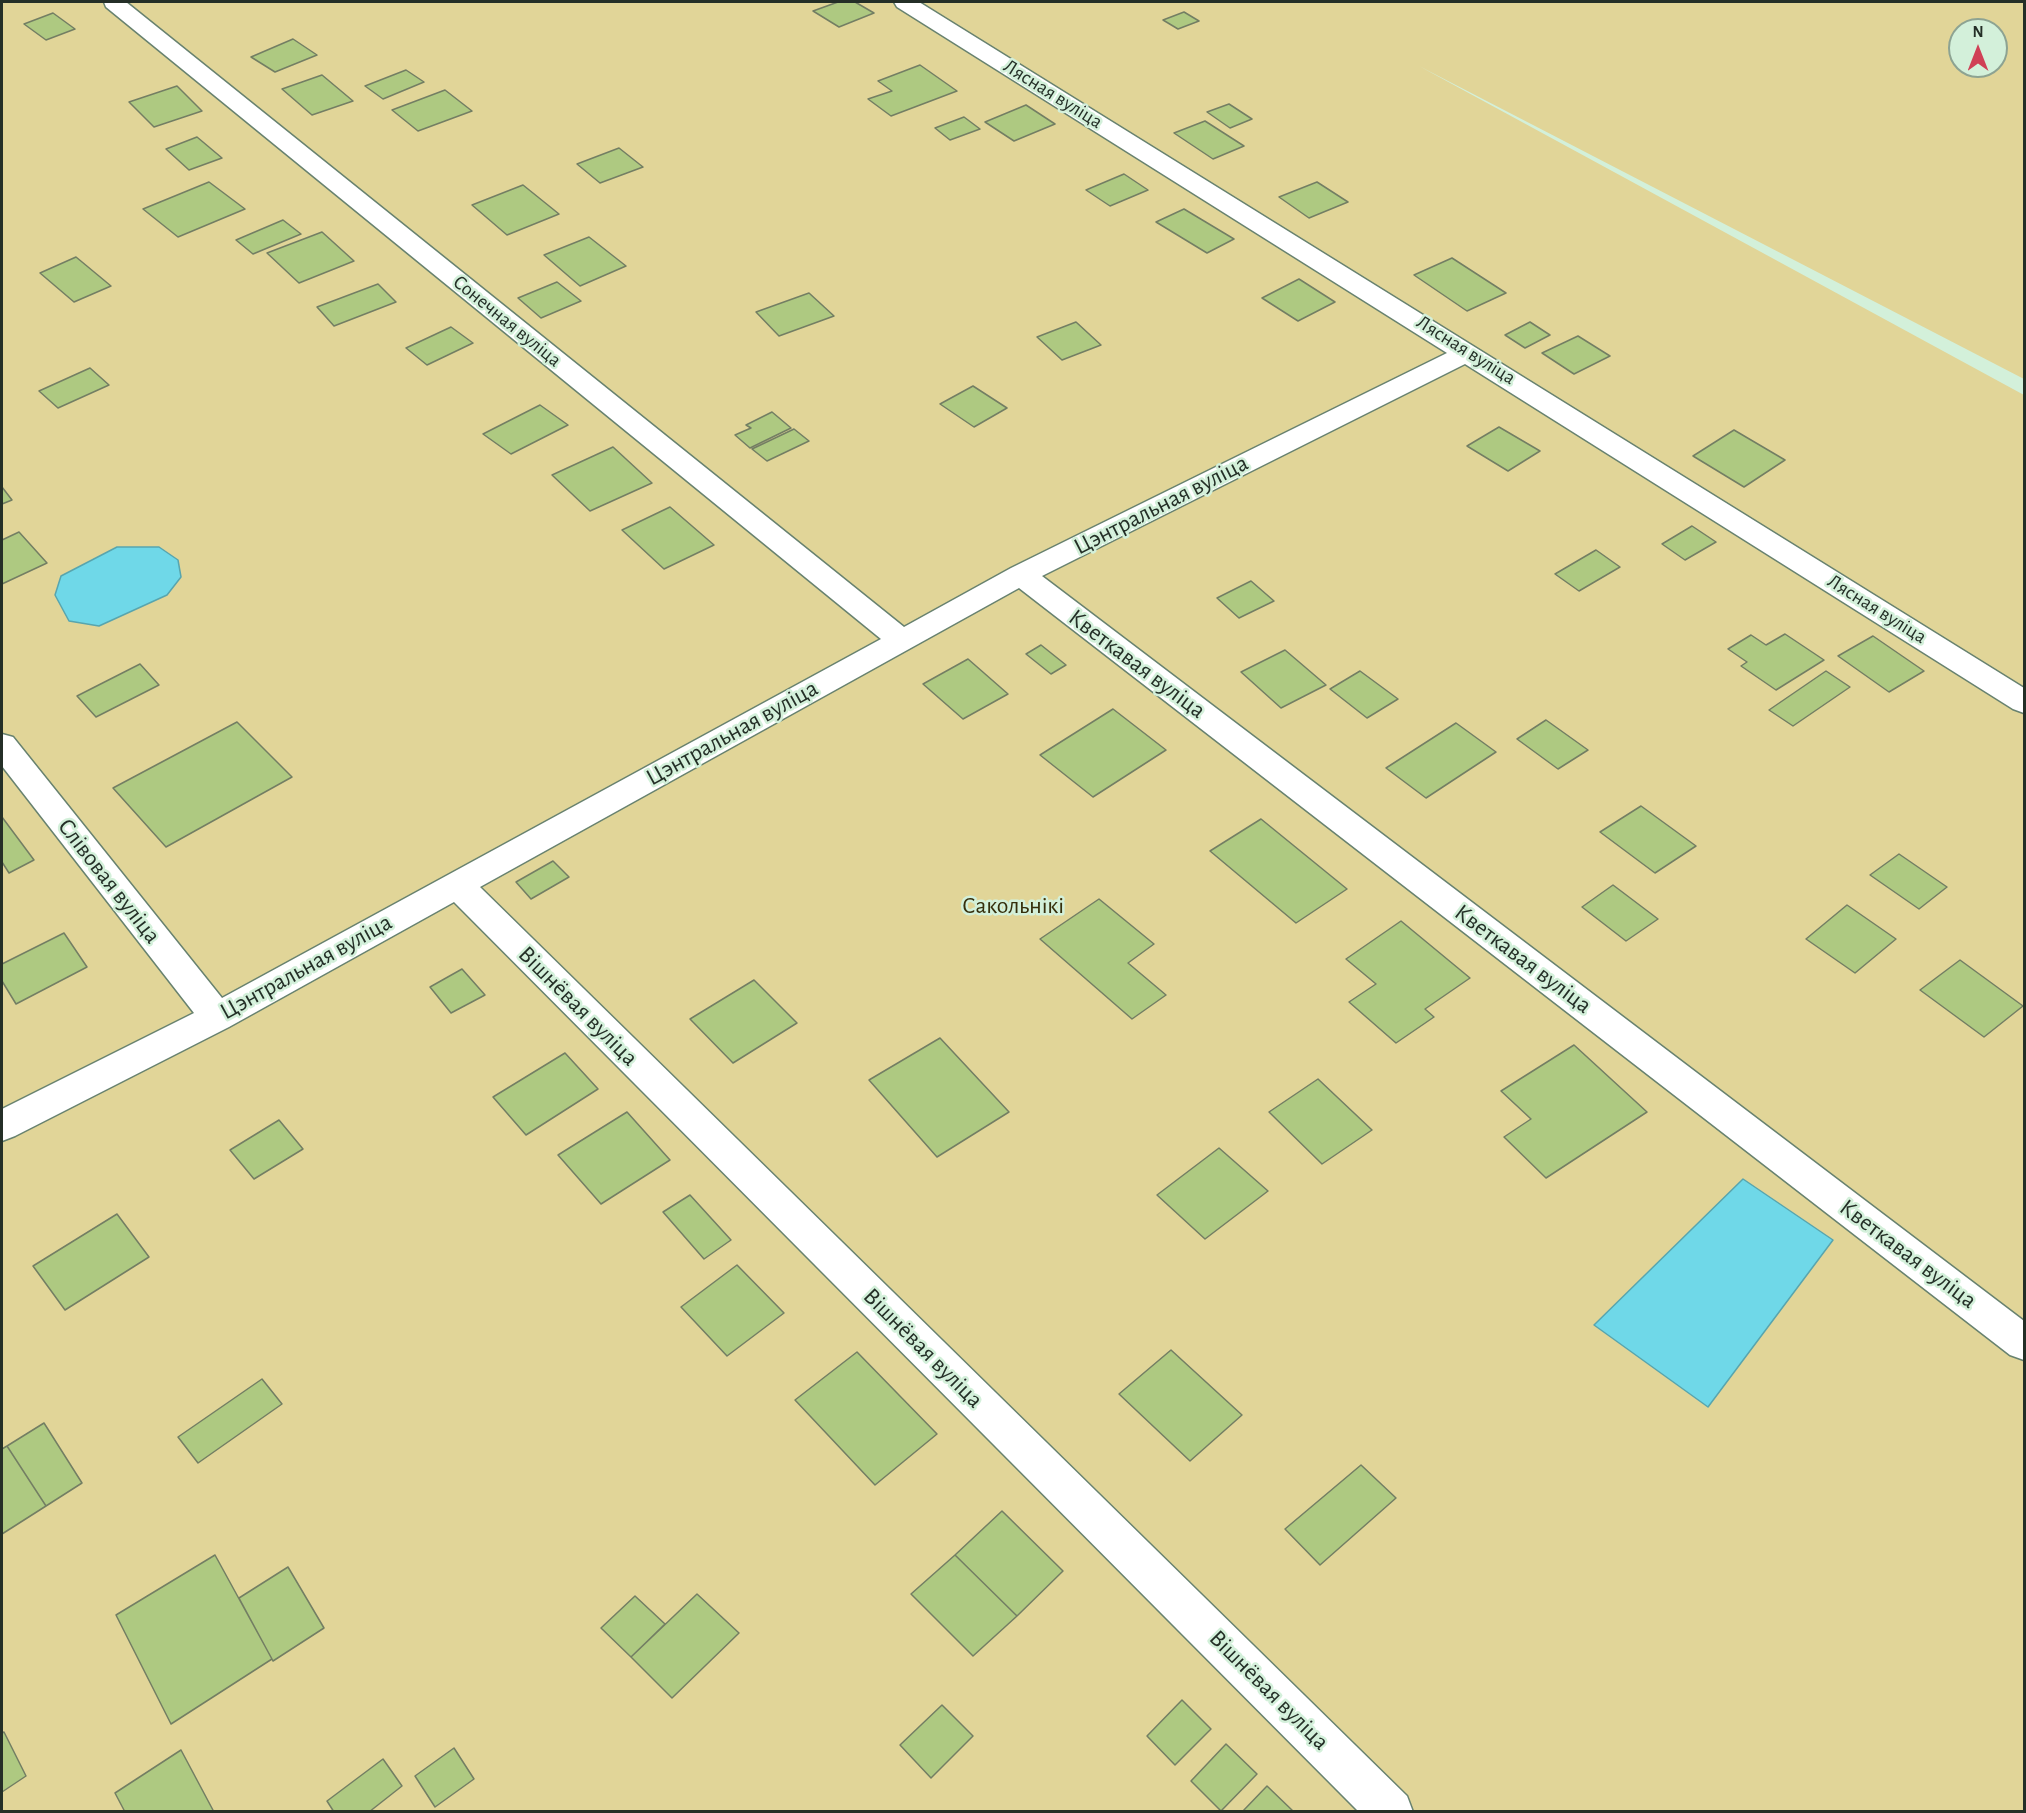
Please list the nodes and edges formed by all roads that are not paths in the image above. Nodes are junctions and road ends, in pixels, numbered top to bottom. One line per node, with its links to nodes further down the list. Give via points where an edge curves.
1 (114, 2): 5 (street, Сонечная вуліца)
2 (905, 2): 3 (street, Лясная вуліца)
3 (1468, 352): 4 (street, Цэнтральная вуліца); 6 (street, Лясная вуліца)
4 (1020, 575): 5 (street, Цэнтральная вуліца); 11 (street, Кветкавая вуліца)
5 (901, 640): 8 (street, Цэнтральная вуліца)
6 (2025, 702)
7 (2, 745): 9 (street, Слівовая вуліца)
8 (456, 884): 9 (street, Цэнтральная вуліца); 12 (street, Вішнёвая вуліца)
9 (217, 1017): 10 (street, Цэнтральная вуліца)
10 (2, 1126)
11 (2025, 1343)
12 (1391, 1812)

